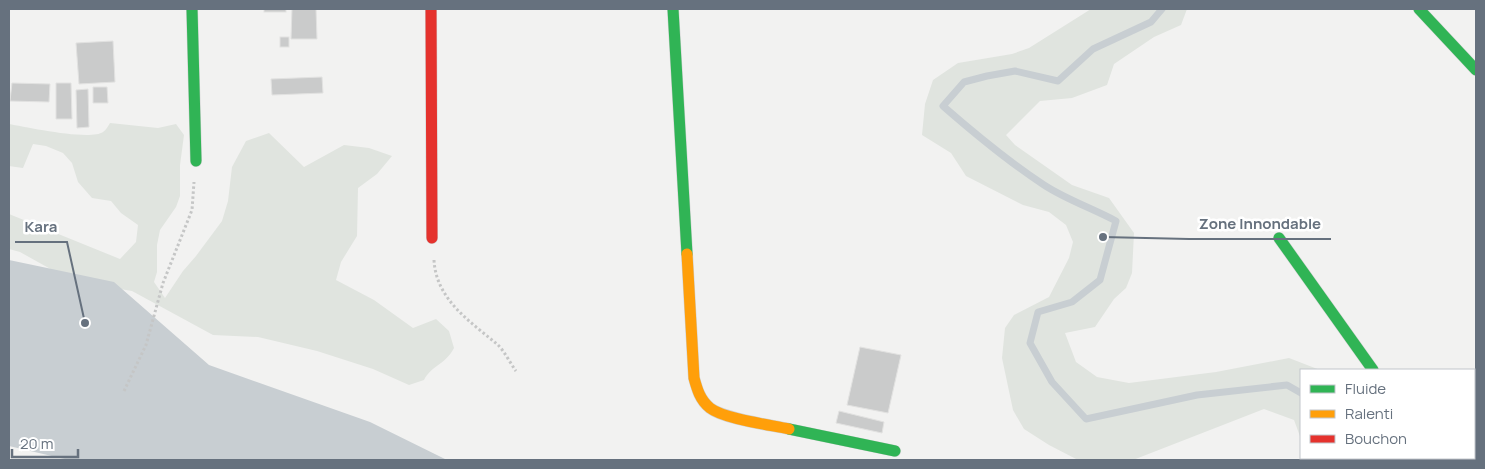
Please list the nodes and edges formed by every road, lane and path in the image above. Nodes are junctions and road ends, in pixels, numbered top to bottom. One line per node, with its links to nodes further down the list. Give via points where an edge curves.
1 (192, 9): 6 (street)
2 (431, 9): 7 (street)
3 (673, 9): 12 (street, via 694,378 699,395 711,409 741,419)
4 (1419, 9): 5 (street)
5 (1476, 70)
6 (196, 161): 11 (path, via 192,210 163,283 146,345)
7 (432, 238): 10 (path, via 435,272 452,306 500,347)
8 (1279, 238): 9 (street)
9 (1372, 369)
10 (516, 371)
11 (124, 391)
12 (895, 451)

